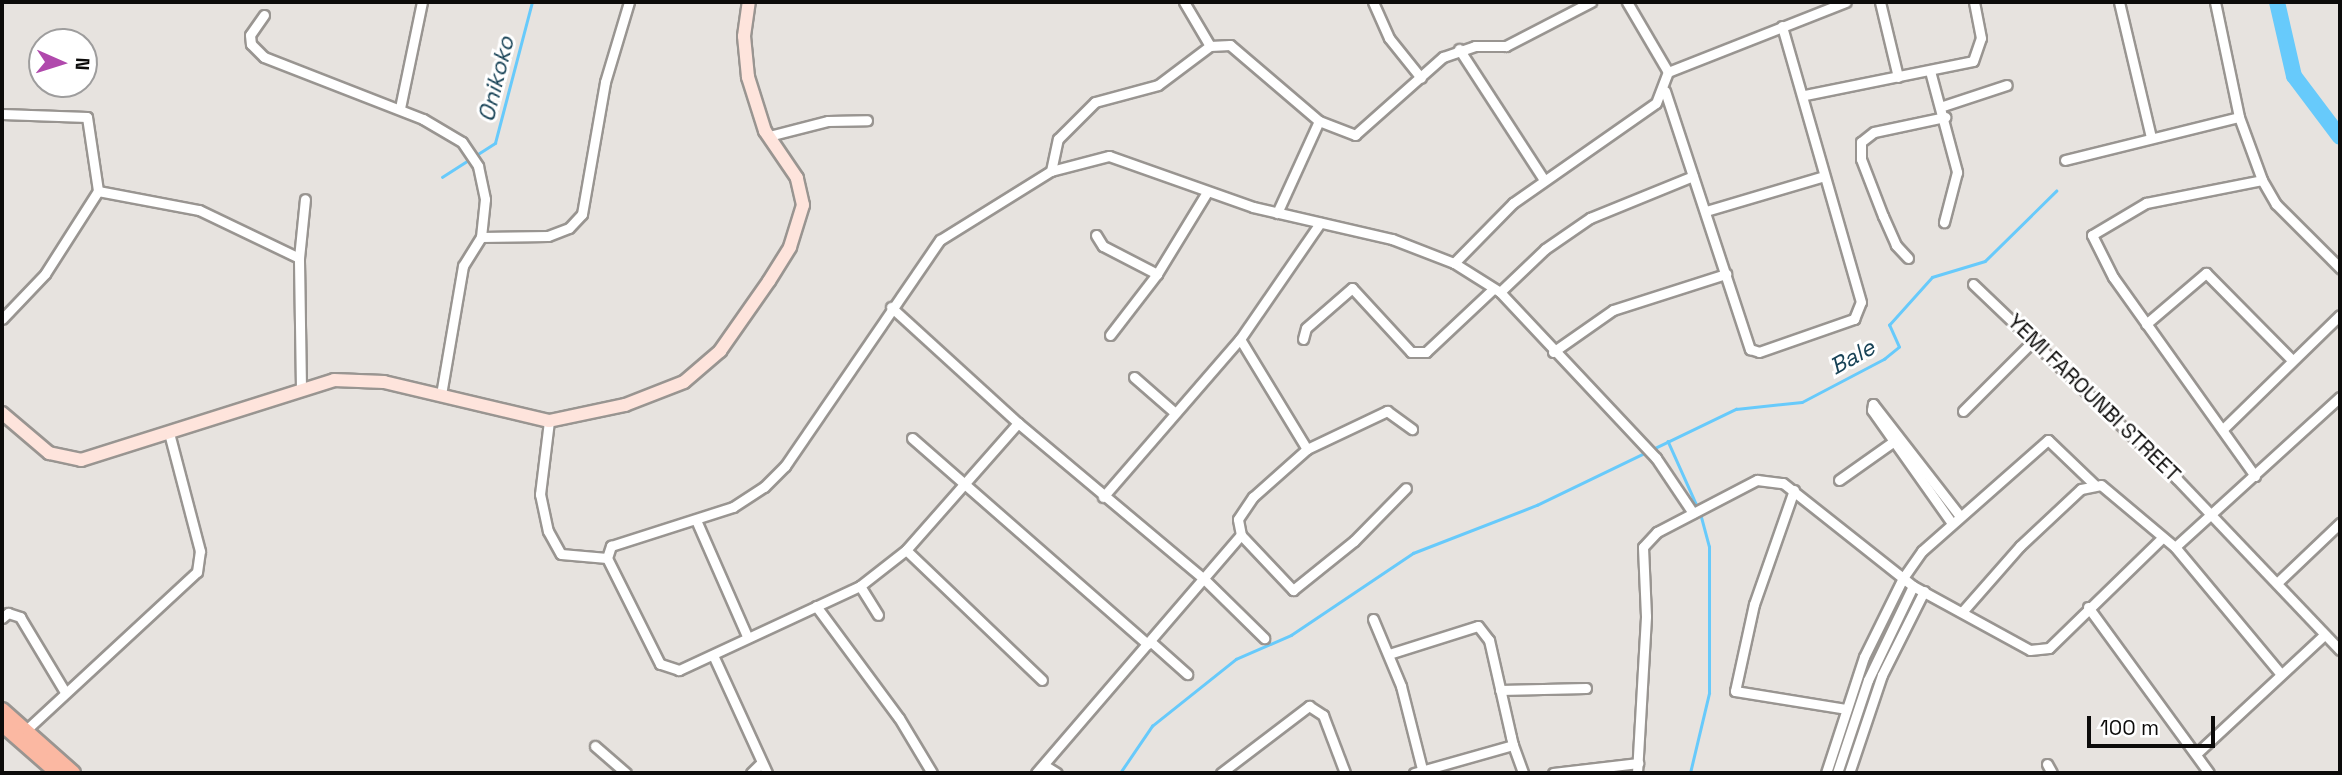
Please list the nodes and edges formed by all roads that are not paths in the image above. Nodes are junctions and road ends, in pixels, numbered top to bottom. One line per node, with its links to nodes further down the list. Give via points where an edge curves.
1 (422, 2): 25 (street)
2 (629, 2): 47 (street, via 605,82 582,214 569,228 548,236)
3 (749, 2): 31 (main road, via 745,60)
4 (1184, 2): 15 (street)
5 (1373, 2): 20 (street, via 1389,38)
6 (1591, 2): 16 (street, via 1506,46)
7 (1627, 2): 18 (street)
8 (1846, 2): 14 (street)
9 (1880, 2): 19 (street)
10 (1974, 2): 17 (street, via 1981,33 1976,56 1966,64)
11 (2119, 2): 32 (street)
12 (2215, 2): 28 (street)
13 (264, 15): 25 (street, via 250,35 251,44 264,57)
14 (1782, 26): 18 (street); 23 (street)
15 (1210, 46): 30 (street, via 1230,45 1246,54); 34 (street, via 1158,85 1110,95 1078,113 1058,139)
16 (1459, 49): 20 (street); 37 (street)
17 (1930, 71): 19 (street); 24 (street)
18 (1668, 72): 22 (street)
19 (1898, 77): 23 (street)
20 (1421, 78): 30 (street, via 1362,133 1348,135)
21 (2007, 85): 24 (street)
22 (1665, 91): 35 (street); 37 (street, via 1630,124)
23 (1805, 95): 36 (street)
24 (1942, 106): 27 (street)
25 (400, 108): 47 (street, via 453,136 471,152 485,182)
26 (2, 114): 39 (street, via 87,117)
27 (1945, 117): 44 (street, via 1957,172); 49 (street, via 1874,132 1861,142 1861,159 1884,216 1896,245)
28 (2239, 117): 32 (street); 38 (street)
29 (867, 120): 31 (street, via 828,121)
30 (1319, 121): 43 (street)
31 (769, 136): 73 (main road, via 797,178 800,218 780,265 720,351 678,386 625,405)
32 (2151, 137): 33 (street)
33 (2066, 160)
34 (1051, 171): 40 (street, via 1109,156); 56 (street, via 940,240)
35 (1693, 176): 42 (street); 55 (street, via 1590,218 1545,248)
36 (1824, 176): 42 (street); 53 (street, via 1861,302 1859,316 1755,352)
37 (1544, 180): 50 (street, via 1491,223)
38 (2262, 180): 51 (street, via 2276,204); 59 (street, via 2146,203 2092,235)
39 (98, 191): 48 (street, via 199,210); 58 (street, via 45,274)
40 (1207, 192): 43 (street); 52 (street)
41 (304, 199): 48 (street)
42 (1706, 211): 53 (street)
43 (1277, 213): 45 (street)
44 (1944, 222)
45 (1320, 223): 50 (street, via 1392,239); 61 (street)
46 (1096, 235): 52 (street, via 1103,246)
47 (481, 237): 68 (street, via 463,266)
48 (299, 258): 67 (street)
49 (1909, 258)
50 (1454, 263): 55 (street)
51 (2340, 268)
52 (1157, 274): 60 (street)
53 (1726, 274): 64 (street, via 1613,310)
54 (1973, 284): 62 (street, YEMI FAROUNBI STREET)
55 (1496, 290): 63 (street, via 1426,352 1411,352 1352,288 1306,328); 64 (street)
56 (891, 307): 74 (street); 90 (street, via 785,467 750,497)
57 (2340, 315): 65 (street)
58 (2, 319)
59 (2146, 324): 65 (street, via 2206,273); 76 (street)
60 (1110, 335)
61 (1240, 339): 71 (street); 79 (street)
62 (2035, 339): 70 (street); 88 (street, YEMI FAROUNBI STREET)
63 (1303, 340)
64 (1553, 352): 87 (street, via 1656,458)
65 (2292, 360): 76 (street)
66 (1134, 377): 71 (street)
67 (302, 388): 68 (main road, via 359,379); 77 (main road)
68 (441, 395): 73 (main road)
69 (2340, 397): 80 (street)
70 (1963, 411)
71 (1174, 412): 86 (street)
72 (2, 413): 77 (main road, via 49,453 74,459)
73 (549, 421): 96 (street, via 540,494 548,531 561,554)
74 (1018, 424): 82 (street); 86 (street)
75 (1412, 429): 79 (street, via 1387,411)
76 (2223, 429): 80 (street)
77 (169, 433): 121 (street, via 201,563 184,586)
78 (912, 438): 82 (street)
79 (1307, 449): 92 (street, via 1254,497 1236,525)
80 (2255, 476): 88 (street)
81 (1839, 480): 89 (street, via 1897,438)
82 (963, 483): 95 (street); 112 (street)
83 (2095, 485): 89 (street, via 2048,440); 93 (street); 105 (street, via 2081,489 2020,546)
84 (1406, 488): 92 (street, via 1354,541 1293,590)
85 (1794, 490): 87 (street, via 1772,478 1757,480); 98 (street); 122 (street, via 1754,604 1735,691)
86 (1103, 497): 97 (street)
87 (1697, 511): 131 (street, via 1649,538 1643,547 1646,615)
88 (2211, 514): 94 (street); 99 (street, YEMI FAROUNBI STREET)
89 (1955, 518): 98 (street)
90 (696, 520): 96 (street, via 611,546); 110 (street)
91 (2340, 523): 99 (street)
92 (1241, 535): 97 (street)
93 (2162, 538): 94 (street); 104 (street)
94 (2175, 547): 116 (street)
95 (906, 550): 100 (street); 118 (street)
96 (607, 558): 115 (street, via 660,664 679,670)
97 (1203, 578): 111 (street); 112 (street)
98 (1903, 578): 101 (street); 122 (street)
99 (2277, 582): 109 (street, YEMI FAROUNBI STREET)
100 (860, 586): 103 (street); 106 (street)
101 (1913, 586): 102 (street); 146 (street, via 1868,680)
102 (1924, 591): 105 (street); 147 (street, via 1882,675)
103 (816, 606): 110 (street); 137 (street, via 899,719)
104 (2088, 607): 105 (street, via 2043,652 2017,646); 127 (street)
105 (1962, 612)
106 (878, 615)
107 (2, 618): 121 (street, via 8,613 20,617)
108 (1373, 619): 114 (street)
109 (2324, 635): 113 (street, YEMI FAROUNBI STREET); 116 (street)
110 (747, 636): 115 (street)
111 (1264, 638)
112 (1148, 642): 117 (street); 130 (street)
113 (2340, 649)
114 (1389, 654): 120 (street, via 1478,626 1489,640); 142 (street)
115 (713, 655): 129 (street)
116 (2280, 673): 127 (street)
117 (1187, 674)
118 (1042, 680)
119 (1586, 688): 120 (street)
120 (1500, 690): 125 (street)
121 (65, 692): 124 (street)
122 (1846, 709): 145 (street)
123 (2, 721): 124 (highway); 128 (highway)
124 (25, 731): 132 (highway)
125 (1513, 745): 142 (street); 143 (street)
126 (595, 746): 134 (street)
127 (2196, 754): 148 (street)
128 (41, 759): 132 (highway); 133 (highway)
129 (761, 764): 135 (street); 136 (street)
130 (1044, 765): 138 (street); 139 (street)
131 (1638, 768): 144 (street)
132 (69, 772)
133 (52, 773)
134 (626, 773)
135 (751, 773)
136 (767, 773)
137 (932, 773)
138 (1036, 773)
139 (1057, 773)
140 (1220, 773): 141 (street, via 1309,706 1323,715)
141 (1345, 773)
142 (1420, 773)
143 (1523, 773)
144 (1553, 773)
145 (1826, 773)
146 (1837, 773)
147 (1849, 773)
148 (2209, 773)

